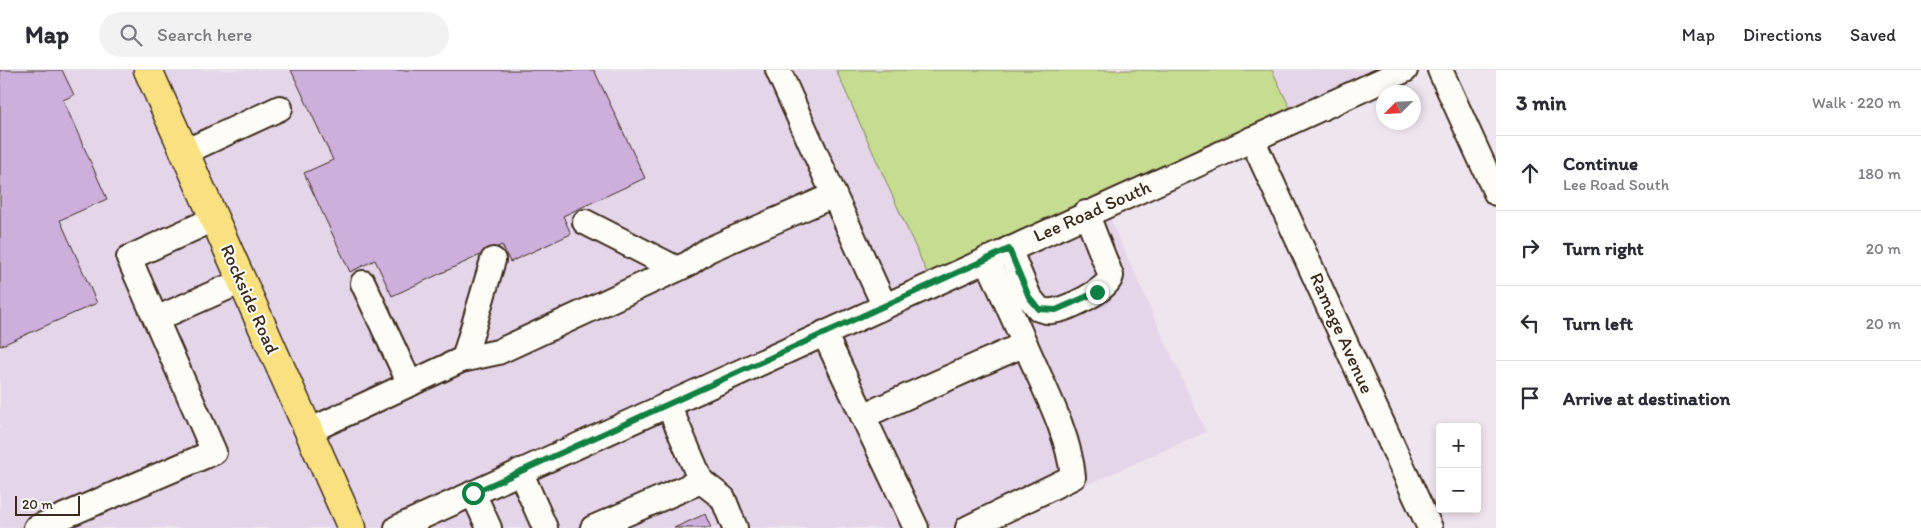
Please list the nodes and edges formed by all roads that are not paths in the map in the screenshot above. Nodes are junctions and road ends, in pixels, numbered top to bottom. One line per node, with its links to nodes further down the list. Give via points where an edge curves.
1 (148, 70): 7 (main road, Rockside Road)
2 (778, 70): 9 (street)
3 (1405, 70): 6 (street, Lee Road South)
4 (1440, 70): 8 (street)
5 (280, 108): 7 (street)
6 (1252, 138): 10 (street, Lee Road South); 40 (street, Ramage Avenue)
7 (185, 152): 11 (main road, Rockside Road)
8 (1496, 193)
9 (834, 194): 16 (street, via 708,250); 19 (street)
10 (1086, 213): 13 (street, Lee Road South); 13 (street, via 1111,276 1108,284 1092,295 1056,310 1036,306)
11 (214, 219): 17 (main road, Rockside Road); 20 (street, via 129,258)
12 (585, 222): 16 (street)
13 (1009, 249): 14 (street, Lee Road South)
14 (987, 259): 19 (street, Lee Road South); 22 (street)
15 (493, 260): 23 (street)
16 (677, 269): 23 (street, via 498,352)
17 (242, 281): 20 (street); 27 (main road, Rockside Road)
18 (363, 283): 24 (street)
19 (884, 306): 21 (street, Lee Road South)
20 (156, 319): 32 (street, via 214,452)
21 (824, 333): 25 (street, Lee Road South); 26 (street)
22 (1025, 344): 26 (street); 39 (street, via 1064,438 1073,477)
23 (464, 359): 24 (street)
24 (410, 384): 27 (street)
25 (668, 404): 28 (street, Lee Road South); 29 (street)
26 (863, 416): 38 (street)
27 (308, 431): 33 (main road, Rockside Road)
28 (520, 471): 30 (street, Lee Road South); 35 (street)
29 (701, 481): 36 (street); 37 (street, via 723,498)
30 (473, 493): 31 (street, Lee Road South); 34 (street)
31 (409, 526)
32 (36, 528)
33 (352, 528)
34 (489, 528)
35 (545, 528)
36 (593, 528)
37 (734, 528)
38 (916, 528)
39 (968, 528)
40 (1430, 528)

